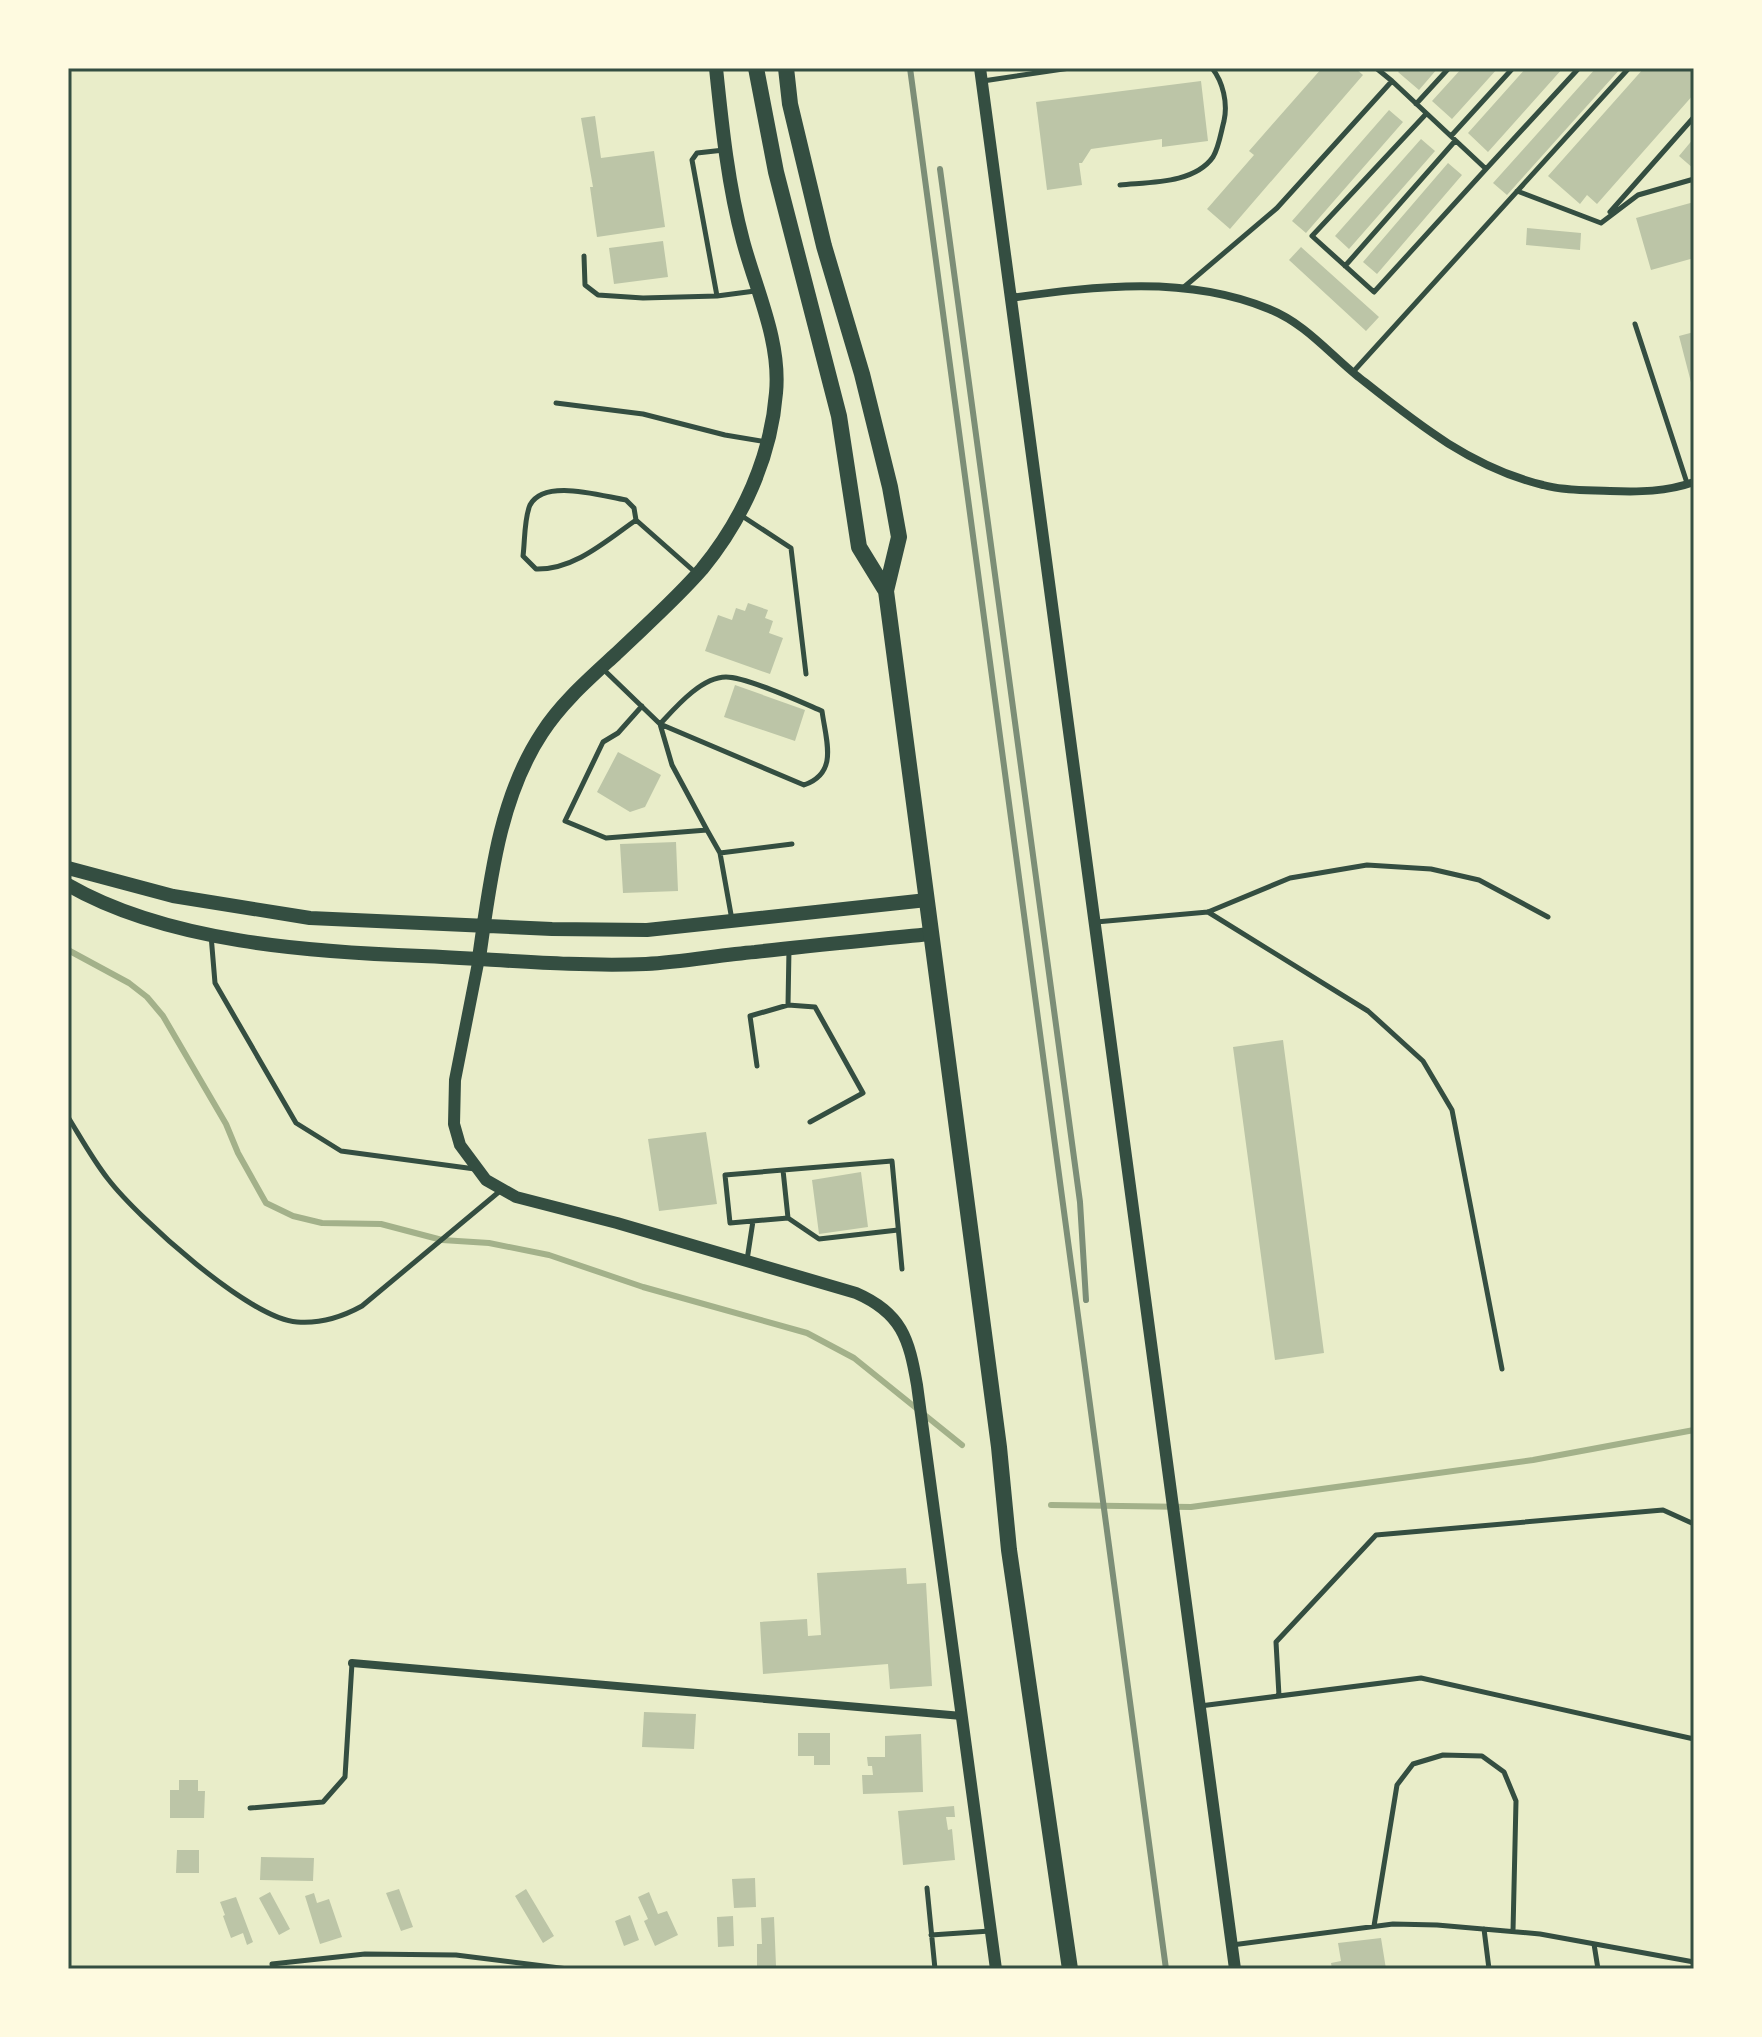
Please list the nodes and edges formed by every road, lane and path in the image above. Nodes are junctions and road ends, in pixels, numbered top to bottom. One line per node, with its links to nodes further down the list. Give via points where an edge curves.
1 (716, 68): 17 (main road)
2 (756, 68): 37 (main road, via 776,172 839,416 859,547)
3 (786, 68): 37 (main road, via 821,232 890,487 899,537)
4 (1070, 68): 11 (lane)
5 (1212, 68): 20 (lane, via 1225,95 1225,115 1212,157 1179,178)
6 (1376, 68): 12 (lane)
7 (1449, 68): 13 (lane)
8 (1513, 68): 16 (lane)
9 (1579, 68): 18 (lane)
10 (1629, 68): 21 (lane)
11 (981, 75): 28 (street)
12 (1392, 81): 13 (lane); 25 (lane, via 1277,208)
13 (1416, 104): 14 (lane)
14 (1426, 114): 16 (lane); 24 (lane, via 1312,236)
15 (1694, 117): 22 (lane)
16 (1453, 138): 18 (lane); 24 (lane)
17 (725, 150): 26 (main road); 27 (lane, via 697,153 692,160)
18 (1486, 169): 24 (lane, via 1374,292)
19 (1694, 179): 22 (lane, via 1638,195)
20 (1120, 185)
21 (1517, 191): 22 (lane); 30 (lane)
22 (1601, 223)
23 (584, 256): 27 (lane, via 585,285 598,295)
24 (1345, 266)
25 (1183, 288): 28 (street, via 1099,287); 30 (street, via 1272,310 1314,335)
26 (758, 291): 27 (lane); 32 (main road, via 777,380)
27 (717, 296)
28 (1010, 298): 51 (street)
29 (1635, 324): 33 (lane)
30 (1353, 372): 33 (street, via 1460,452 1543,485 1648,492)
31 (556, 403): 32 (lane, via 643,414)
32 (768, 442): 34 (main road)
33 (1691, 483)
34 (738, 513): 36 (main road); 39 (lane, via 791,548)
35 (636, 520): 35 (lane, via 626,500 554,489 538,495 529,507 523,556 536,569 552,569 586,555); 36 (lane)
36 (697, 573): 38 (main road)
37 (886, 591): 47 (main road)
38 (602, 667): 40 (lane); 52 (main road, via 553,717 524,763 505,819)
39 (806, 674)
40 (642, 706): 41 (lane); 42 (lane, via 603,742 565,821 606,838)
41 (660, 724): 41 (lane, via 804,785 819,780 826,770 822,711 741,680 724,676 686,695); 42 (lane, via 672,765)
42 (707, 830): 44 (lane)
43 (792, 844): 44 (lane)
44 (720, 853): 50 (lane)
45 (68, 868): 52 (main road, via 237,908 310,918)
46 (68, 885): 53 (main road, via 127,913)
47 (927, 900): 50 (main road); 54 (main road)
48 (1208, 912): 49 (lane, via 1290,878 1367,865 1431,869 1479,880); 51 (lane); 69 (lane, via 1368,1011 1423,1061 1452,1110)
49 (1548, 917)
50 (732, 920): 52 (main road, via 647,930)
51 (1095, 922): 73 (street)
52 (484, 926): 56 (main road)
53 (211, 934): 56 (main road, via 295,949); 61 (lane, via 215,983 296,1123 341,1151)
54 (930, 934): 55 (main road); 90 (main road, via 1009,1550)
55 (789, 948): 56 (main road, via 647,964); 57 (lane)
56 (479, 958): 61 (street, via 454,1101 456,1136)
57 (788, 1005): 58 (lane, via 750,1016); 60 (lane, via 815,1007 863,1093)
58 (757, 1066)
59 (68, 1117): 63 (lane, via 108,1180 163,1237 214,1278 270,1313 295,1322 343,1316 362,1306)
60 (810, 1122)
61 (476, 1169): 63 (street)
62 (783, 1170): 64 (lane); 65 (lane, via 725,1175 730,1223); 66 (lane, via 892,1161)
63 (501, 1191): 67 (street)
64 (788, 1218): 65 (lane); 66 (lane, via 819,1239)
65 (753, 1221): 67 (lane)
66 (898, 1230): 68 (lane)
67 (747, 1261): 74 (street, via 866,1297 882,1306 904,1332 917,1385)
68 (902, 1269)
69 (1502, 1369)
70 (1694, 1524): 72 (lane, via 1663,1510 1376,1535 1276,1642)
71 (352, 1663): 74 (street); 76 (lane, via 345,1777 323,1802)
72 (1279, 1696): 73 (lane); 75 (lane, via 1421,1678)
73 (1199, 1706): 84 (street)
74 (962, 1716): 80 (street)
75 (1694, 1739)
76 (250, 1808)
77 (927, 1888): 82 (lane)
78 (1374, 1926): 79 (lane); 81 (lane, via 1397,1785 1413,1764 1443,1755 1482,1756 1504,1772 1516,1801); 84 (lane)
79 (1484, 1929): 81 (lane); 92 (lane)
80 (991, 1931): 82 (lane); 89 (street)
81 (1513, 1931): 83 (lane)
82 (931, 1935): 88 (lane)
83 (1594, 1944): 85 (lane); 93 (lane)
84 (1231, 1945): 91 (street)
85 (1694, 1962)
86 (273, 1969): 87 (lane, via 272,1964 365,1954 456,1955)
87 (568, 1969)
88 (935, 1969)
89 (996, 1969)
90 (1070, 1969)
91 (1235, 1969)
92 (1489, 1969)
93 (1598, 1969)

